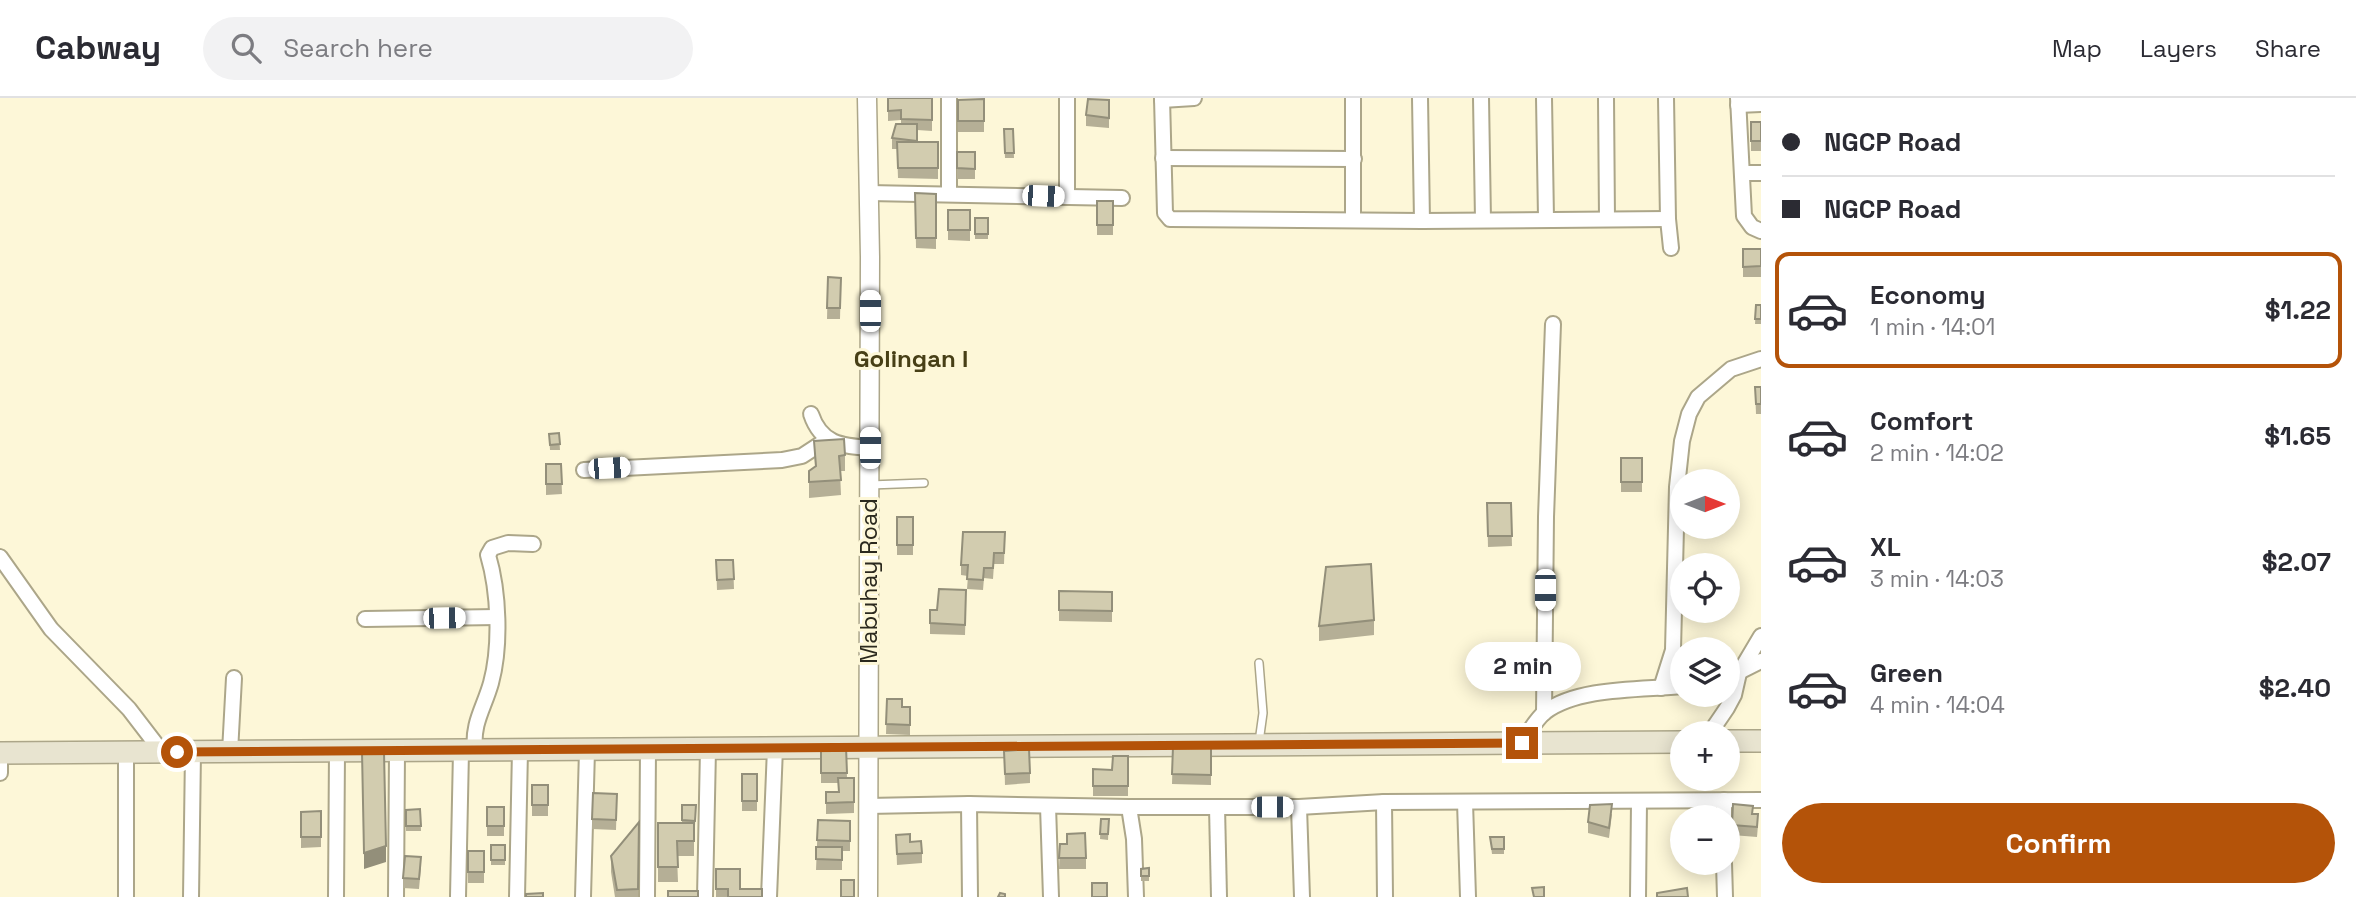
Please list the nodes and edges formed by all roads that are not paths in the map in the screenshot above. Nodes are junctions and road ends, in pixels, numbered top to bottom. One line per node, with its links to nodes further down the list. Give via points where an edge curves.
1 (867, 98): 18 (street, Mabuhay Road)
2 (949, 98): 19 (street)
3 (1067, 98): 20 (street)
4 (1194, 98): 11 (street)
5 (1353, 98): 15 (street)
6 (1420, 98): 27 (street)
7 (1481, 98): 26 (street)
8 (1544, 98): 22 (street)
9 (1606, 98): 24 (street)
10 (1666, 98): 25 (street)
11 (1162, 99): 14 (street)
12 (1738, 101): 13 (street); 16 (street)
13 (1761, 104)
14 (1163, 158): 15 (street); 23 (street, via 1165,213 1170,219)
15 (1354, 159): 23 (street)
16 (1742, 173): 17 (street); 28 (street, via 1744,216)
17 (1761, 173)
18 (869, 193): 19 (street); 34 (street, Mabuhay Road)
19 (949, 193): 20 (street)
20 (1067, 197): 21 (street)
21 (1122, 198)
22 (1546, 218): 24 (street); 26 (street)
23 (1353, 219): 27 (street)
24 (1607, 219): 25 (street)
25 (1668, 219): 29 (street)
26 (1483, 220): 27 (street)
27 (1422, 221)
28 (1761, 231)
29 (1671, 248)
30 (1553, 324): 50 (street)
31 (1761, 359): 49 (street, via 1731,369 1698,397 1689,414 1677,487 1674,650)
32 (811, 414): 33 (street, via 816,428)
33 (828, 439): 34 (street); 35 (street, via 802,456 782,460)
34 (870, 448): 37 (street, Mabuhay Road)
35 (584, 470)
36 (924, 483): 37 (lane)
37 (870, 485): 57 (street, Mabuhay Road)
38 (533, 544): 40 (street, via 508,543 492,548 488,555)
39 (0, 557): 65 (street, via 51,629 129,709)
40 (497, 617): 41 (street); 60 (street, via 491,684)
41 (365, 619)
42 (1761, 636): 45 (street)
43 (1761, 661): 46 (street)
44 (1259, 663): 55 (lane, via 1263,713)
45 (1740, 665)
46 (1740, 672)
47 (234, 678): 67 (street)
48 (1670, 687): 49 (street)
49 (1661, 688): 50 (street, via 1584,696)
50 (1544, 713): 54 (street)
51 (1740, 741): 52 (main road)
52 (1761, 741)
53 (1670, 742): 54 (main road)
54 (1522, 743): 55 (main road)
55 (1259, 744): 57 (main road)
56 (775, 748): 57 (main road); 59 (main road); 93 (street)
57 (869, 748): 78 (street, Mabuhay Road)
58 (648, 749): 59 (main road); 62 (main road); 91 (street)
59 (708, 749): 92 (street)
60 (468, 750): 61 (main road); 64 (main road); 88 (street)
61 (520, 750): 62 (main road); 89 (street)
62 (587, 750): 90 (street)
63 (337, 751): 64 (main road); 67 (main road); 86 (street)
64 (397, 751): 87 (street)
65 (162, 752): 66 (main road); 69 (main road)
66 (193, 752): 67 (main road); 85 (street)
67 (230, 752)
68 (0, 753): 69 (main road); 70 (street)
69 (126, 753): 84 (street)
70 (0, 773)
71 (1724, 800): 72 (street); 75 (street); 77 (street)
72 (1761, 800)
73 (1384, 802): 74 (street); 82 (street); 100 (street)
74 (1465, 802): 75 (street); 101 (street)
75 (1639, 802): 102 (street)
76 (969, 804): 78 (street); 79 (street); 95 (street)
77 (1724, 805)
78 (868, 806): 94 (street, Mabuhay Road)
79 (1048, 806): 80 (street); 96 (street)
80 (1129, 807): 81 (street); 97 (street)
81 (1217, 807): 82 (street); 98 (street)
82 (1299, 807): 99 (street)
83 (1724, 875): 103 (street)
84 (126, 897)
85 (191, 897)
86 (336, 897)
87 (396, 897)
88 (458, 897)
89 (517, 897)
90 (583, 897)
91 (647, 897)
92 (705, 897)
93 (769, 897)
94 (869, 897)
95 (970, 897)
96 (1051, 897)
97 (1136, 897)
98 (1219, 897)
99 (1303, 897)
100 (1385, 897)
101 (1468, 897)
102 (1638, 897)
103 (1725, 897)

